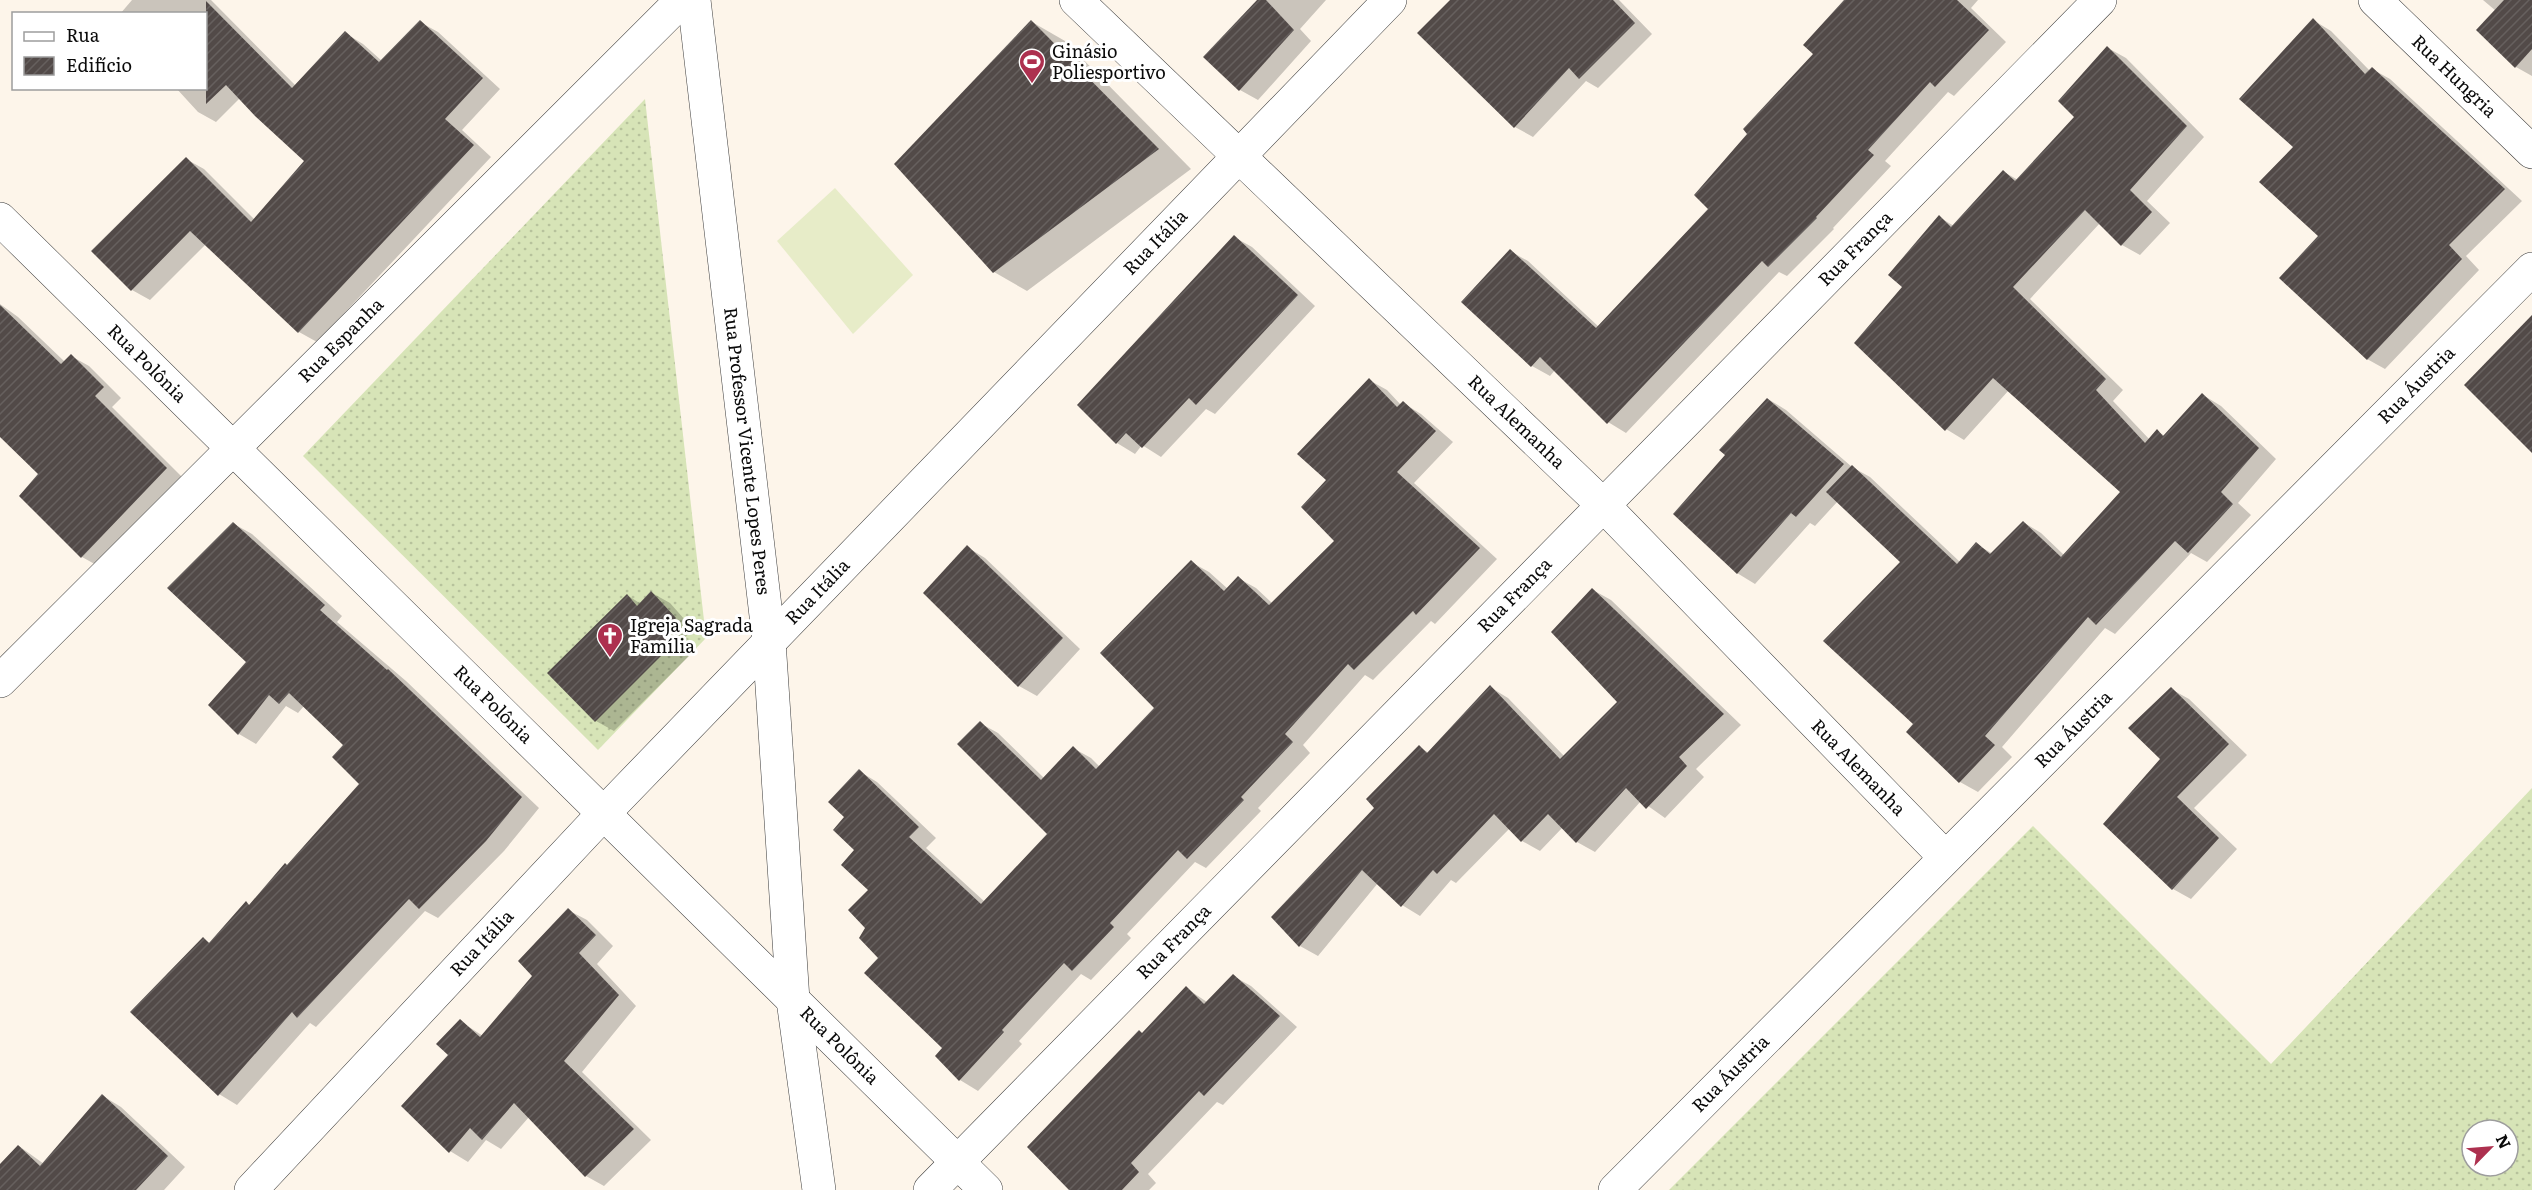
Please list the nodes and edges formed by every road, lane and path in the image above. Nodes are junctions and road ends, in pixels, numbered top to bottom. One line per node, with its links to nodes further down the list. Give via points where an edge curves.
1 (682, 0): 11 (street, Rua Espanha)
2 (694, 0): 13 (street, Rua Professor Vicente Lopes Peres)
3 (1076, 0): 8 (street, Rua Alemanha)
4 (1389, 0): 8 (street, Rua Itália)
5 (2100, 0): 12 (street, Rua França)
6 (2375, 0): 7 (street, Rua Hungria)
7 (2532, 152)
8 (1237, 156): 12 (street, Rua Alemanha); 13 (street, Rua Itália)
9 (0, 219): 11 (street, Rua Polônia)
10 (2532, 269): 16 (street, Rua Áustria)
11 (232, 449): 14 (street, Rua Espanha); 15 (street, Rua Polônia)
12 (1603, 505): 16 (street, Rua Alemanha); 18 (street, Rua França)
13 (769, 641): 15 (street, Rua Itália); 17 (street, Rua Professor Vicente Lopes Peres)
14 (0, 681)
15 (603, 814): 17 (street, Rua Polônia); 19 (street, Rua Itália)
16 (1945, 857): 23 (street, Rua Áustria)
17 (793, 1000): 18 (street, Rua Polônia); 20 (street, Rua Professor Vicente Lopes Peres)
18 (957, 1163): 21 (street, Rua França); 22 (street, Rua Polônia)
19 (251, 1190)
20 (819, 1190)
21 (930, 1190)
22 (986, 1190)
23 (1616, 1190)

